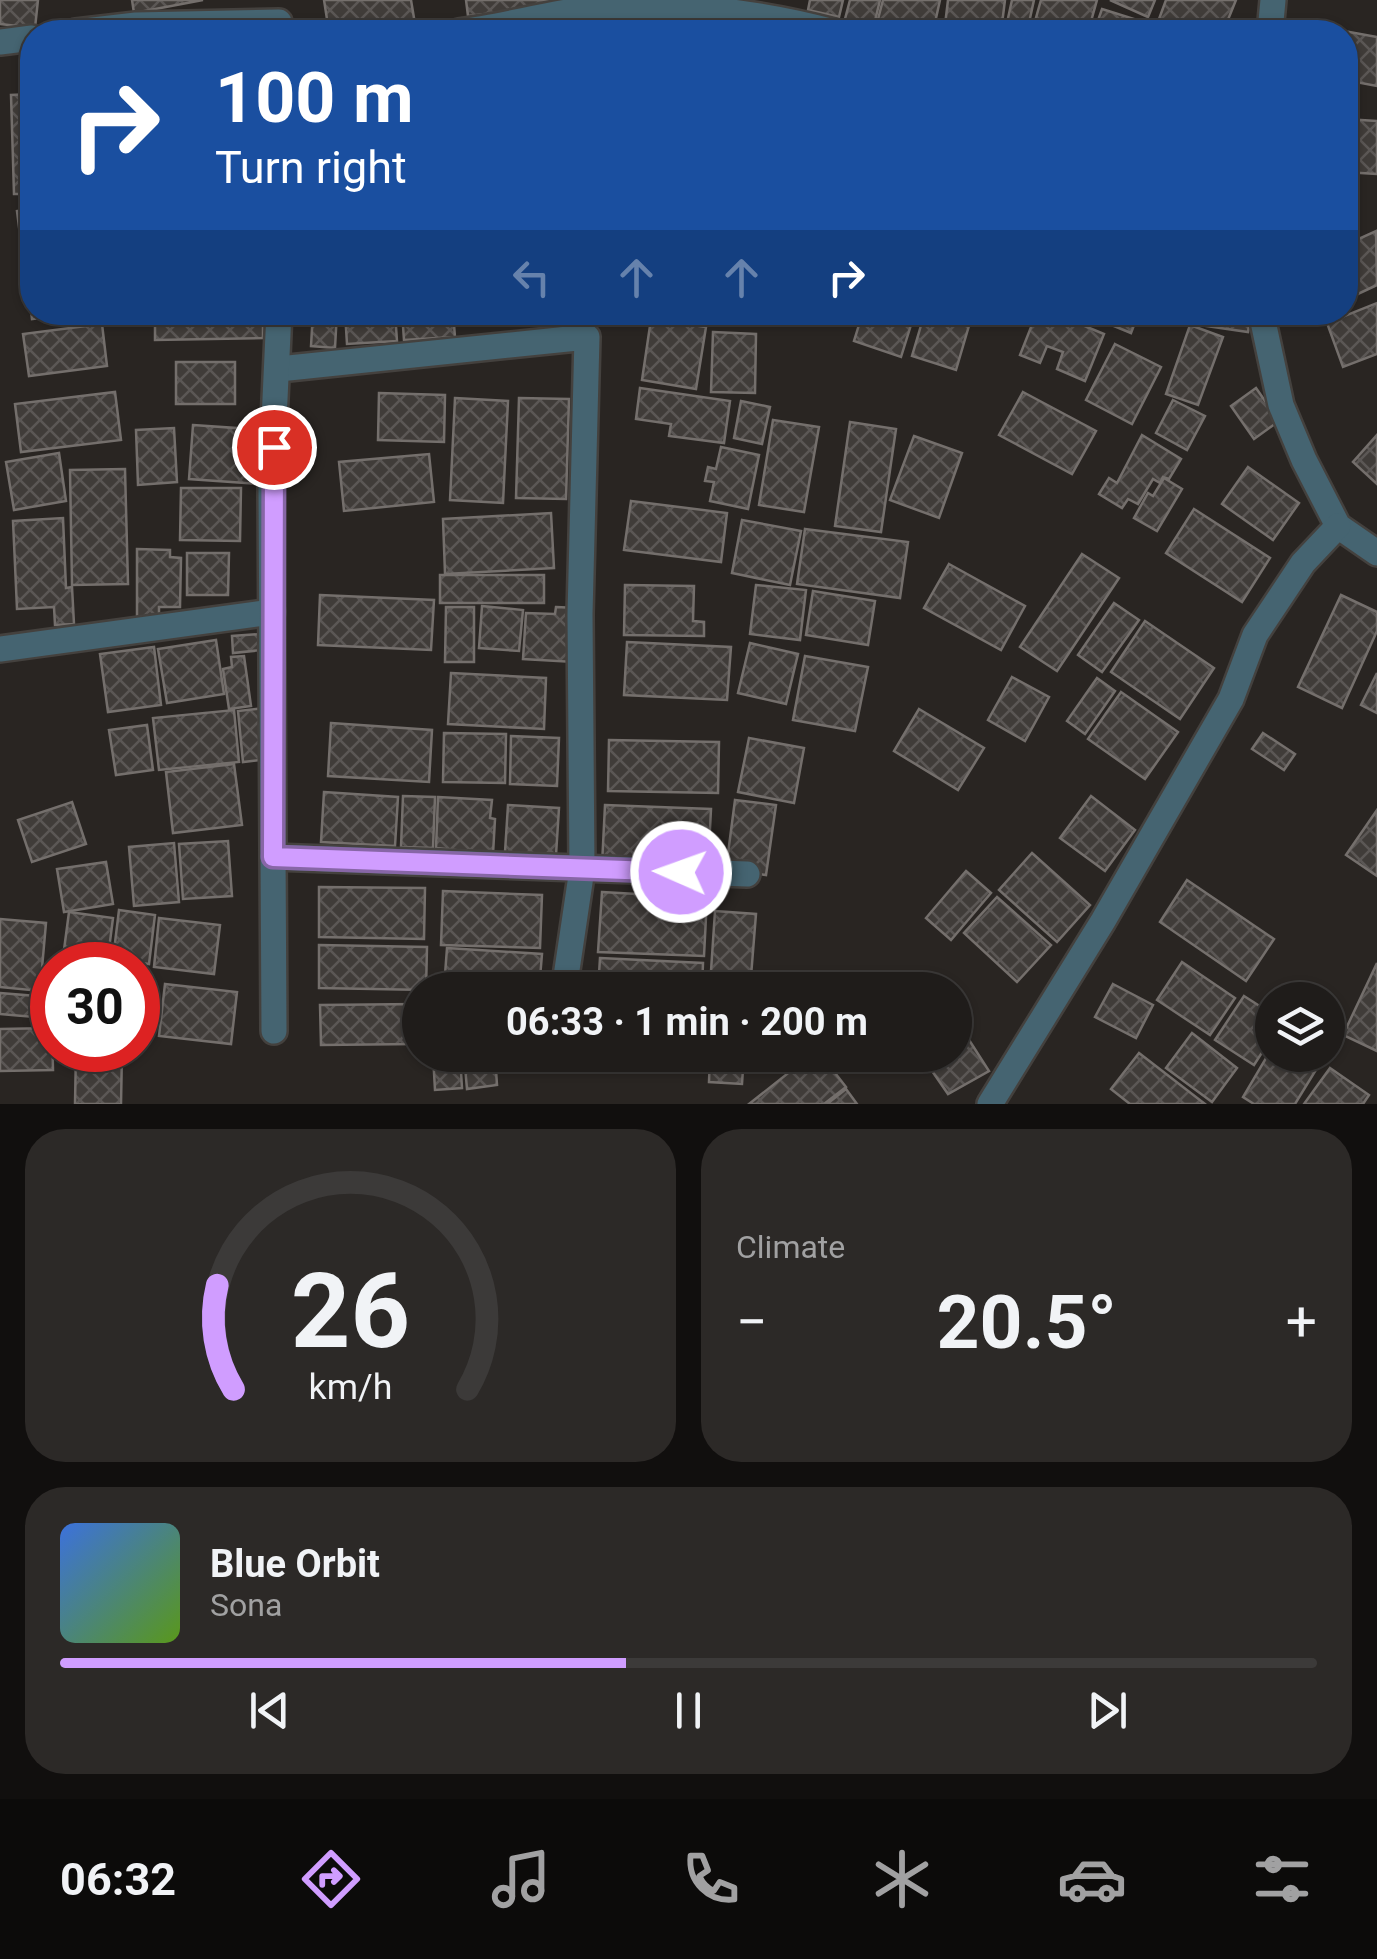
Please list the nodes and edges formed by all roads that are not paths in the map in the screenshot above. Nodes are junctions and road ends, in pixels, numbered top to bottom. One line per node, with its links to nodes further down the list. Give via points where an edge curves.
1 (574, 5): 2 (street); 5 (street)
2 (779, 8): 6 (street)
3 (278, 18): 4 (street)
4 (237, 20)
5 (510, 20)
6 (806, 20)
7 (279, 325): 9 (street)
8 (1263, 325): 10 (street, via 1280,405)
9 (278, 369): 12 (street); 15 (street, via 587,337)
10 (1338, 526): 11 (street); 19 (street, via 1303,563 1256,636 1231,699)
11 (1377, 553)
12 (272, 612): 13 (street); 14 (street)
13 (0, 649)
14 (273, 857): 15 (street); 18 (street)
15 (582, 869): 16 (street); 17 (street)
16 (747, 874)
17 (567, 972)
18 (274, 1031)
19 (990, 1104)

